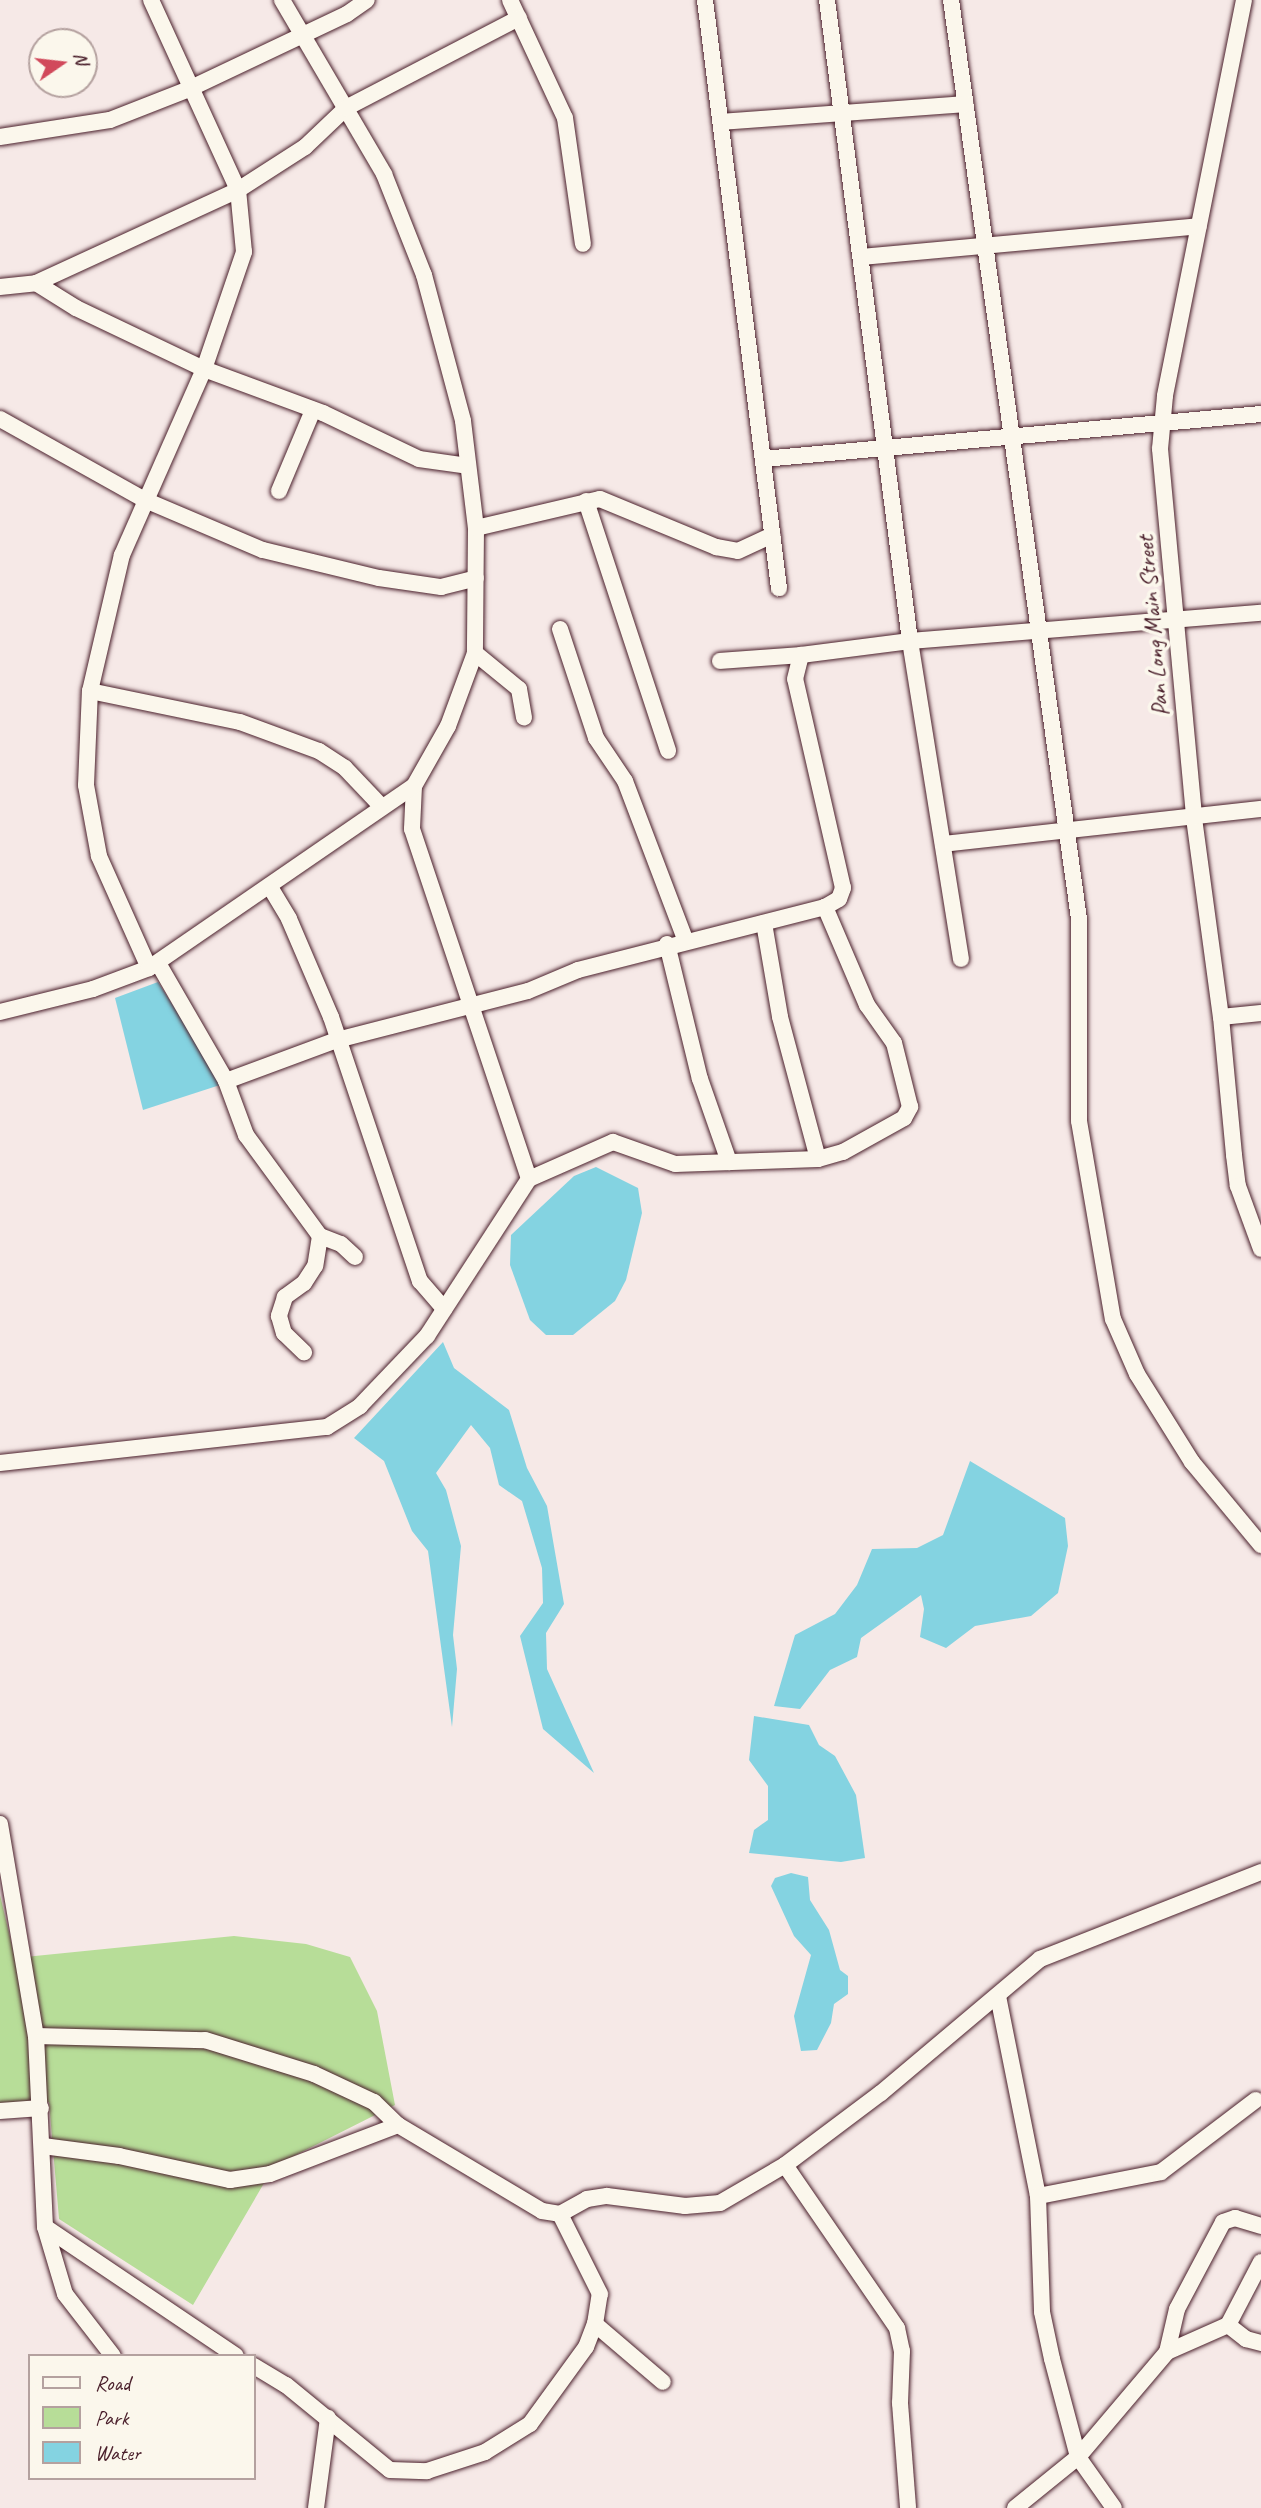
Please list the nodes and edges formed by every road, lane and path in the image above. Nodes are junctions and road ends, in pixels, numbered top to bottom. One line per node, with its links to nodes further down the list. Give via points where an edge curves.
1 (150, 0): 11 (street)
2 (282, 0): 10 (street)
3 (367, 0): 10 (street)
4 (510, 0): 9 (street)
5 (705, 0): 15 (street)
6 (827, 0): 14 (street)
7 (951, 0): 12 (street)
8 (1244, 0): 18 (street, Pan Long Main Street)
9 (519, 18): 13 (street); 20 (street, via 565,118)
10 (302, 33): 11 (street); 13 (street)
11 (189, 89): 16 (street, via 110,120); 17 (street)
12 (965, 104): 14 (street); 19 (street)
13 (346, 108): 17 (street, via 305,148); 32 (street, via 384,174 424,275 463,421)
14 (843, 113): 15 (street); 21 (street)
15 (721, 122): 31 (street)
16 (0, 137)
17 (238, 190): 22 (street); 24 (street, via 244,252)
18 (1199, 226): 19 (street); 28 (street, Pan Long Main Street)
19 (983, 243): 21 (street); 29 (street)
20 (583, 244)
21 (861, 257): 30 (street)
22 (36, 284): 23 (street); 24 (street)
23 (0, 287)
24 (204, 369): 25 (street); 34 (street)
25 (313, 410): 32 (street, via 419,459); 33 (street)
26 (1261, 414): 28 (street)
27 (0, 419): 34 (street)
28 (1161, 422): 29 (street); 41 (street, Pan Long Main Street)
29 (1009, 439): 30 (street); 43 (street)
30 (886, 450): 31 (street); 44 (street)
31 (763, 459): 37 (street)
32 (468, 466): 36 (street)
33 (279, 491)
34 (145, 500): 38 (street, via 263,550 326,566 441,587); 48 (street, via 122,555)
35 (586, 501): 36 (street); 37 (street, via 614,502 716,547 738,551); 50 (street)
36 (476, 528): 38 (street)
37 (772, 535): 39 (street)
38 (476, 578): 45 (street)
39 (779, 588)
40 (1261, 613): 41 (street)
41 (1174, 621): 43 (street); 54 (street, Pan Long Main Street)
42 (560, 629): 60 (street, via 596,738 625,781)
43 (1037, 634): 44 (street); 55 (street)
44 (910, 641): 46 (street); 56 (street)
45 (475, 653): 49 (street, via 519,689); 51 (street, via 448,726)
46 (801, 655): 47 (street); 58 (street, via 794,679 843,888 843,896)
47 (720, 661)
48 (90, 691): 52 (street, via 240,722 319,751 345,768); 63 (street, via 86,785 99,856)
49 (524, 718)
50 (668, 751)
51 (414, 786): 52 (street); 64 (street, via 412,829)
52 (382, 806): 57 (street)
53 (1261, 809): 54 (street)
54 (1194, 818): 55 (street); 67 (street, Pan Long Main Street)
55 (1065, 831): 56 (street); 79 (street, via 1079,919 1079,1121 1113,1319 1137,1374 1192,1462)
56 (943, 845): 62 (street)
57 (270, 887): 63 (street); 68 (street, via 289,919)
58 (825, 907): 59 (street); 70 (street, via 867,1005 894,1043 910,1107 904,1118 843,1152)
59 (764, 923): 60 (street); 70 (street, via 780,1017)
60 (685, 939): 61 (street)
61 (667, 944): 64 (street); 71 (street, via 700,1079)
62 (961, 959)
63 (153, 965): 65 (street, via 93,989); 69 (street)
64 (471, 1006): 68 (street); 72 (street)
65 (0, 1012)
66 (1261, 1013): 67 (street)
67 (1221, 1017): 74 (street, Pan Long Main Street, via 1238,1186)
68 (337, 1040): 69 (street); 76 (street, via 420,1281)
69 (226, 1080): 73 (street, via 246,1135)
70 (818, 1159): 71 (street)
71 (729, 1162): 72 (street, via 675,1164 613,1142)
72 (529, 1179): 76 (street)
73 (320, 1236): 75 (street, via 341,1244); 77 (street, via 315,1266 304,1283 285,1297 279,1315 284,1334)
74 (1261, 1250)
75 (355, 1257)
76 (444, 1309): 78 (street, via 427,1336 360,1406 327,1427)
77 (304, 1352)
78 (0, 1463)
79 (1261, 1545)
80 (0, 1824): 83 (street)
81 (1261, 1872): 82 (street, via 1040,1959)
82 (998, 1996): 89 (street); 90 (street)
83 (36, 2036): 85 (street); 87 (street, via 205,2039 314,2074 374,2102)
84 (1256, 2100): 90 (street, via 1161,2172)
85 (41, 2108): 86 (street); 88 (street)
86 (0, 2111)
87 (398, 2125): 88 (street, via 271,2174 230,2180 119,2155); 91 (street, via 542,2211)
88 (43, 2146): 93 (street)
89 (785, 2165): 91 (street, via 720,2203 685,2206 607,2196 587,2199); 106 (street, via 897,2328 902,2351)
90 (1038, 2196): 104 (street, via 1036,2249 1042,2312)
91 (560, 2214): 95 (street, via 600,2294)
92 (1261, 2226): 98 (street, via 1236,2218 1223,2222 1177,2309)
93 (46, 2227): 99 (street, via 65,2294); 100 (street)
94 (1261, 2262): 96 (street)
95 (594, 2325): 102 (street); 103 (street, via 586,2347 530,2424 485,2452 426,2471 390,2470)
96 (1228, 2325): 97 (street, via 1246,2339); 98 (street)
97 (1261, 2343)
98 (1167, 2352): 104 (street)
99 (111, 2354)
100 (233, 2354)
101 (256, 2367): 103 (street)
102 (663, 2382)
103 (328, 2418): 105 (street)
104 (1078, 2457): 107 (street); 108 (street)
105 (316, 2508)
106 (908, 2508)
107 (1015, 2508)
108 (1114, 2508)

